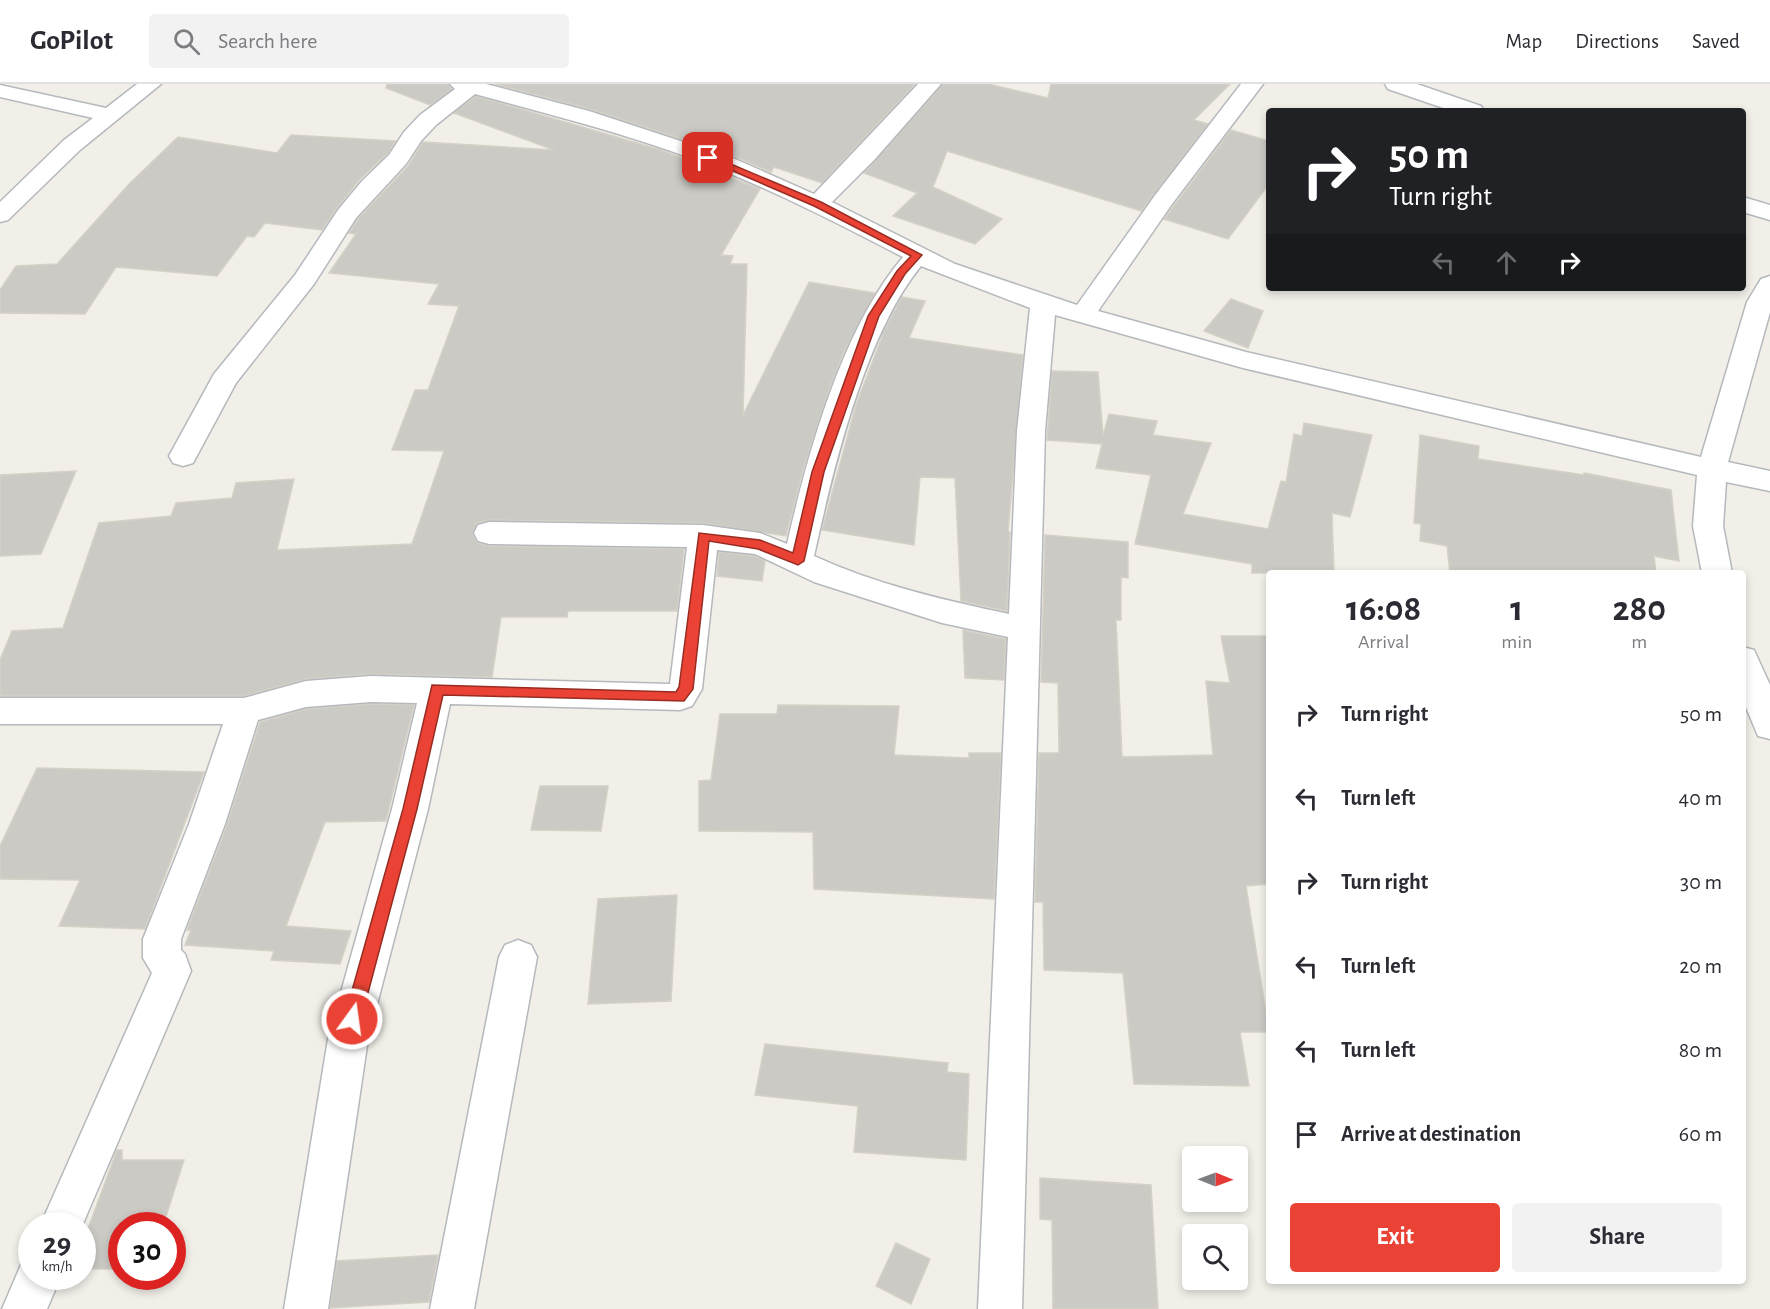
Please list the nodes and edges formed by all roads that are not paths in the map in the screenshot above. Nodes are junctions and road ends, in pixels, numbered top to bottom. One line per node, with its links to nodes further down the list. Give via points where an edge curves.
1 (150, 84): 9 (street)
2 (930, 84): 10 (street)
3 (1396, 84): 8 (street)
4 (1248, 85): 17 (street)
5 (466, 86): 6 (street); 18 (street, via 412,137 398,159 346,215 305,279 224,380)
6 (503, 89): 10 (street, via 672,144)
7 (0, 91): 9 (street)
8 (1464, 108)
9 (108, 115): 13 (street)
10 (817, 204): 14 (street)
11 (1746, 205): 12 (street)
12 (1770, 213)
13 (0, 215)
14 (917, 255): 16 (street); 23 (street, via 900,273 873,316 818,472)
15 (1770, 284): 19 (street, via 1760,302)
16 (1043, 304): 17 (street); 25 (street, via 1030,431)
17 (1083, 315): 19 (street, via 1243,360)
18 (183, 456)
19 (1712, 469): 20 (street); 24 (street, via 1708,526)
20 (1770, 481)
21 (489, 533): 22 (street)
22 (703, 536): 23 (street, via 760,544); 27 (street, via 686,689 680,697)
23 (798, 561): 25 (street, via 825,574 942,611)
24 (1716, 570)
25 (1024, 629): 37 (street)
26 (1746, 666): 30 (street)
27 (437, 689): 29 (street, via 306,694); 35 (street, via 410,809 348,1039)
28 (0, 711): 29 (street)
29 (244, 711): 32 (street, via 207,824 162,939 162,958 172,966 172,971)
30 (1770, 726)
31 (518, 957): 36 (street)
32 (67, 1212)
33 (33, 1290): 34 (street)
34 (24, 1309)
35 (306, 1309)
36 (452, 1309)
37 (1000, 1309)

